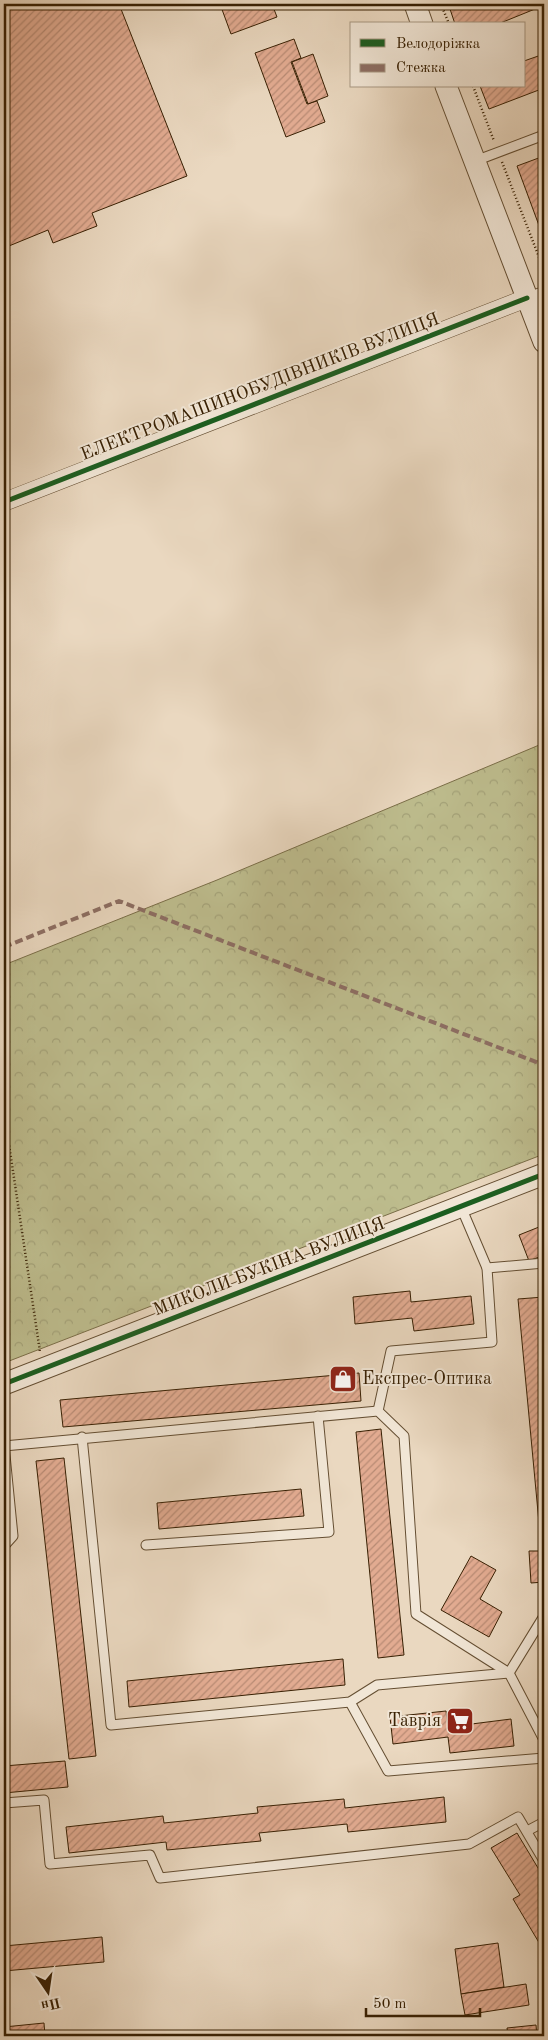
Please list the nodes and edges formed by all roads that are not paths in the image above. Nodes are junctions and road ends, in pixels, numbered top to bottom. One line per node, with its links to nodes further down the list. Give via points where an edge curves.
1 (415, 4): 2 (street)
2 (421, 22)
3 (447, 88): 5 (street)
4 (544, 134): 5 (lane)
5 (475, 161): 6 (street)
6 (536, 294): 7 (street); 8 (street, ЕЛЕКТРОМАШИНОБУДІВНИКІВ ВУЛИЦЯ)
7 (544, 342)
8 (4, 502)
9 (544, 1174): 10 (street, МИКОЛИ БУКІНА ВУЛИЦЯ)
10 (461, 1206): 12 (lane); 13 (street, МИКОЛИ БУКІНА ВУЛИЦЯ)
11 (544, 1263): 12 (lane)
12 (487, 1268): 14 (lane, via 492,1342 391,1351)
13 (4, 1384)
14 (378, 1411): 15 (lane); 21 (lane, via 404,1436 416,1614)
15 (318, 1416): 16 (lane); 18 (lane, via 328,1532)
16 (82, 1437): 17 (lane); 22 (lane, via 111,1724)
17 (4, 1445): 19 (lane, via 13,1536)
18 (146, 1545)
19 (4, 1546)
20 (544, 1616): 21 (lane)
21 (509, 1673): 22 (lane, via 377,1685); 23 (lane)
22 (350, 1702): 24 (lane, via 388,1771)
23 (544, 1740)
24 (544, 1758)
25 (4, 1803): 27 (lane, via 44,1800 50,1864 150,1855 160,1878 469,1844 518,1816)
26 (544, 1822): 27 (lane)
27 (528, 1831): 28 (lane)
28 (544, 1861)

